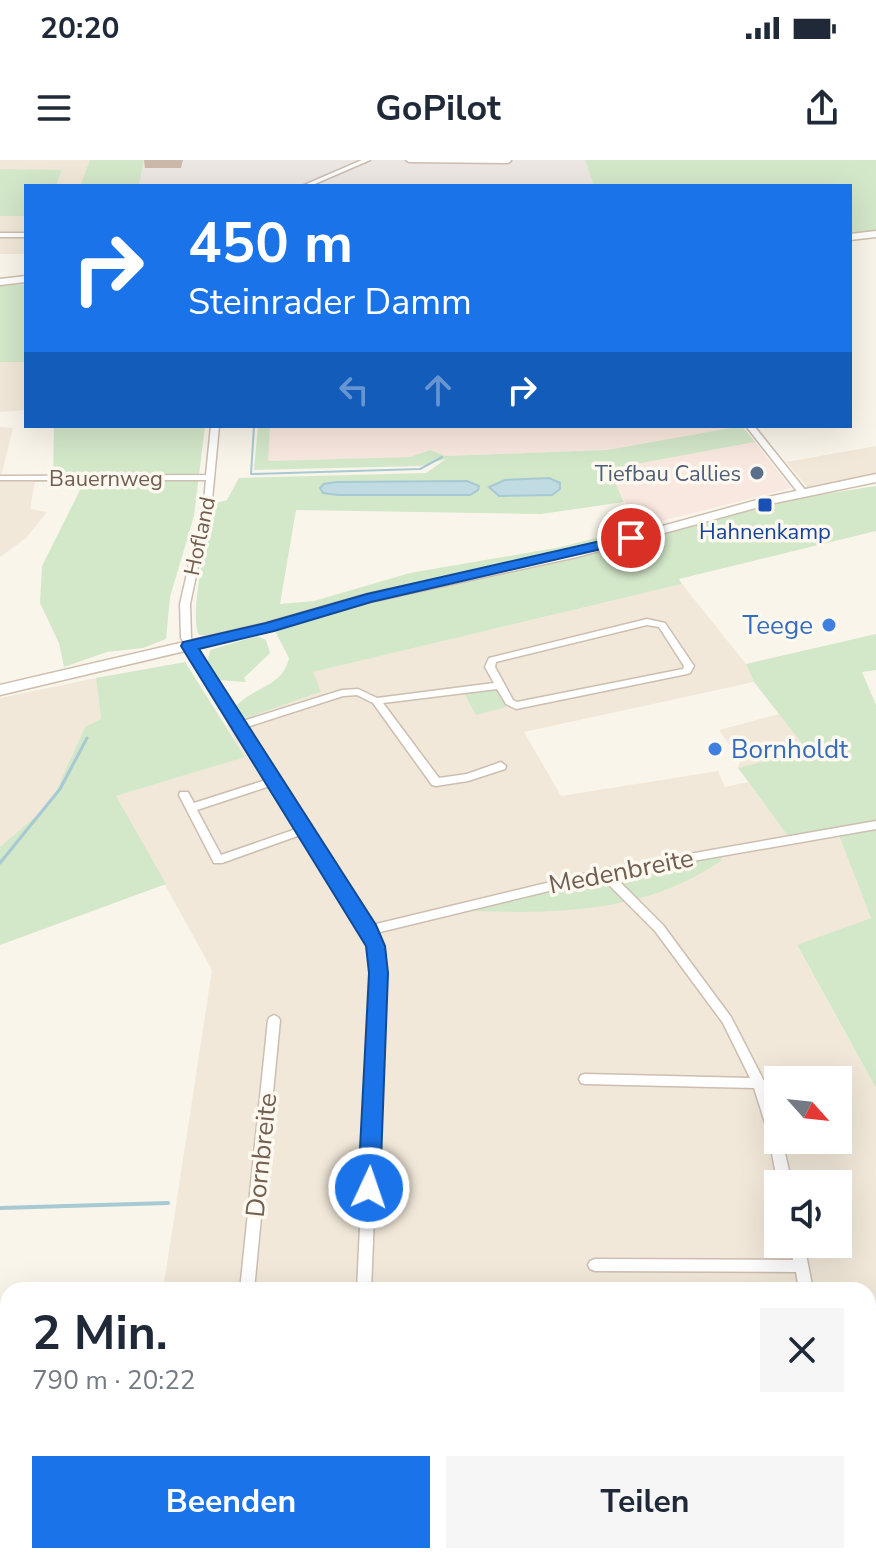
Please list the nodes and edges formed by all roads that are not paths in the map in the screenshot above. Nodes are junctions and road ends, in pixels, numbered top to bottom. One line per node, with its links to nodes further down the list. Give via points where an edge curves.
1 (367, 160): 4 (street)
2 (409, 160): 3 (street)
3 (508, 161)
4 (310, 184)
5 (876, 234): 8 (main road)
6 (0, 235): 7 (street)
7 (24, 235)
8 (852, 237)
9 (24, 279): 10 (main road)
10 (0, 282)
11 (215, 428): 13 (street, Hofland)
12 (752, 428): 16 (street)
13 (211, 477): 14 (street, Bauernweg); 17 (street, Hofland, via 185,604)
14 (0, 478)
15 (876, 478): 16 (main road)
16 (803, 493): 17 (main road)
17 (189, 646): 19 (main road); 21 (street)
18 (499, 686): 18 (street, via 516,706 687,671 689,666 662,625 647,622 492,660); 20 (street)
19 (0, 690)
20 (376, 701): 21 (street, via 358,692 342,693); 22 (street, via 436,782)
21 (240, 726): 23 (street)
22 (501, 766)
23 (273, 781): 25 (street); 27 (street)
24 (184, 795): 25 (street)
25 (191, 808): 27 (street, via 218,860)
26 (876, 825): 28 (street, Medenbreite)
27 (304, 830): 29 (street)
28 (604, 873): 29 (street, Medenbreite); 32 (street, via 650,917 701,982)
29 (369, 930): 38 (street, via 378,973)
30 (274, 1020): 37 (street, Dornbreite)
31 (585, 1079): 32 (street)
32 (759, 1083): 33 (street)
33 (782, 1170)
34 (800, 1258): 36 (street)
35 (595, 1265): 36 (street)
36 (802, 1266): 39 (street)
37 (248, 1282)
38 (364, 1282)
39 (805, 1282)

